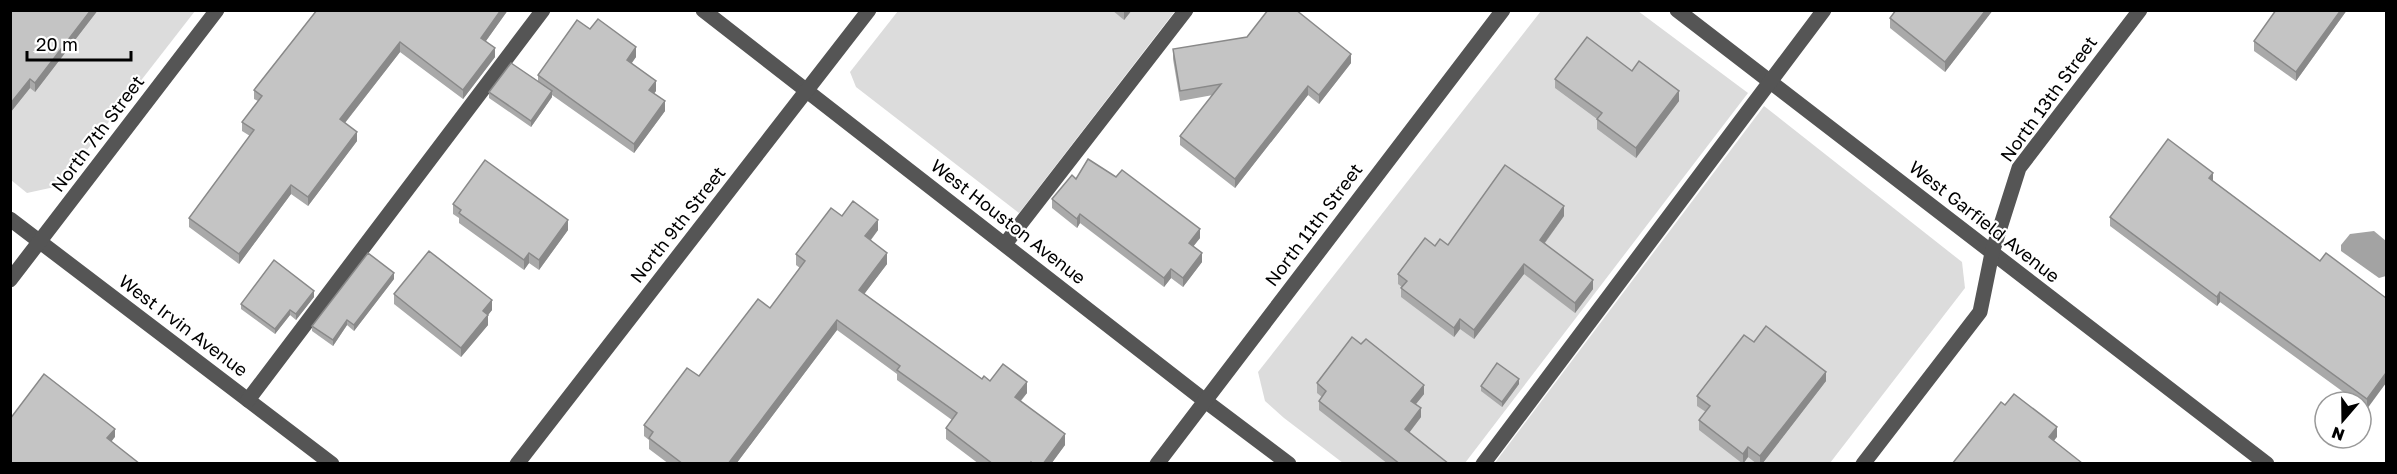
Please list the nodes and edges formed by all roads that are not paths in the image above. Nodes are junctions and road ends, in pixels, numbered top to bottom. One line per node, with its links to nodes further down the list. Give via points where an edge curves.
1 (217, 10): 13 (street, North 7th Street)
2 (543, 10): 17 (street)
3 (703, 10): 11 (street, West Houston Avenue)
4 (869, 10): 11 (street, North 9th Street)
5 (1186, 10): 14 (street)
6 (1503, 10): 18 (street, North 11th Street)
7 (1677, 10): 10 (street, West Garfield Avenue)
8 (1824, 10): 10 (street)
9 (2140, 10): 15 (street, North 13th Street, via 2019,168)
10 (1769, 81): 15 (street, West Garfield Avenue); 23 (street)
11 (809, 90): 14 (street, West Houston Avenue); 20 (street, North 9th Street)
12 (10, 219): 13 (street, West Irvin Avenue)
13 (40, 242): 16 (street, North 7th Street); 17 (street, West Irvin Avenue)
14 (1005, 244): 18 (street, West Houston Avenue)
15 (1992, 253): 24 (street, North 13th Street, via 1980,312); 25 (street, West Garfield Avenue)
16 (10, 280)
17 (248, 400): 19 (street, West Irvin Avenue)
18 (1204, 400): 21 (street, North 11th Street); 22 (street, West Houston Avenue)
19 (332, 464)
20 (518, 464)
21 (1156, 464)
22 (1289, 464)
23 (1484, 464)
24 (1863, 464)
25 (2267, 464)

